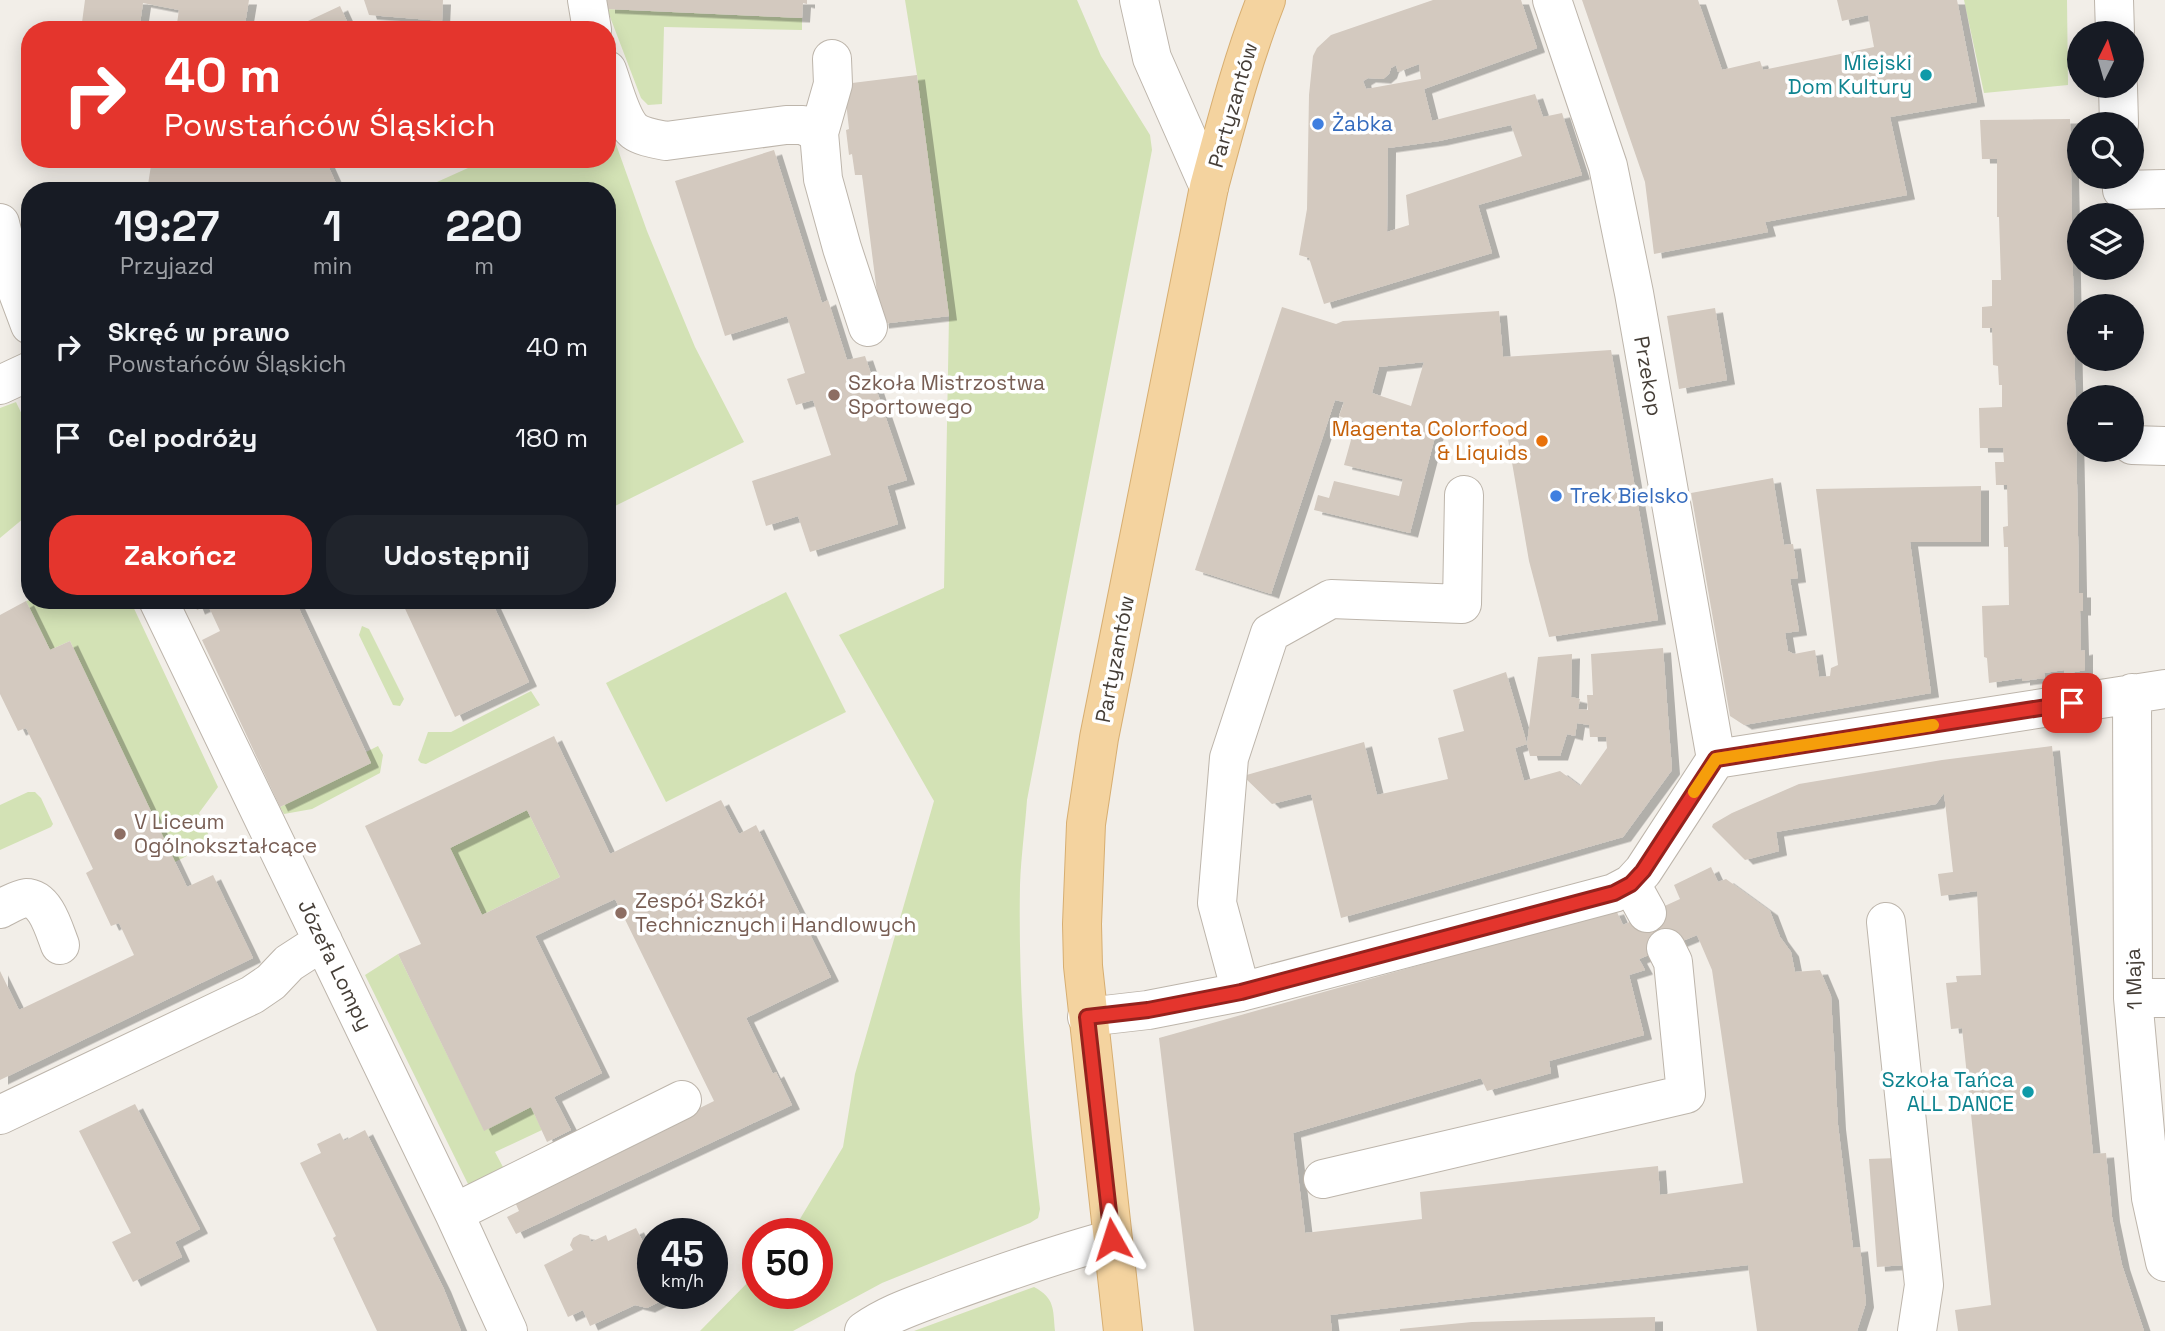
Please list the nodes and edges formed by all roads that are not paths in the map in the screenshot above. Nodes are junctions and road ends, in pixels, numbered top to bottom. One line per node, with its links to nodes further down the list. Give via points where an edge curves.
1 (587, 0): 6 (street)
2 (1139, 0): 11 (street, via 1152,58)
3 (1266, 0): 11 (main road, Partyzantów)
4 (1552, 0): 24 (street, Przekop, via 1608,166)
5 (2114, 0): 7 (street)
6 (591, 21)
7 (2115, 21)
8 (832, 59): 10 (street, via 833,84)
9 (616, 95): 10 (street, via 634,131 666,141 786,125 803,125)
10 (819, 133): 16 (street, via 823,179)
11 (1209, 187): 32 (main road, Partyzantów, via 1099,737 1088,812 1082,924)
12 (2144, 187): 13 (street)
13 (2165, 189)
14 (0, 223): 15 (street)
15 (21, 301)
16 (868, 327)
17 (21, 375): 18 (street)
18 (0, 385)
19 (2144, 445): 20 (street)
20 (2165, 446)
21 (1464, 495): 30 (street, via 1462,604 1331,599 1270,633 1229,758 1217,903)
22 (162, 609): 27 (street, Józefa Lompy)
23 (2148, 691): 24 (street); 31 (street, 1 Maja)
24 (1716, 759): 30 (street, via 1643,871 1639,899 1614,893)
25 (0, 909): 28 (street, via 24,898 41,904)
26 (1886, 922): 42 (street, via 1924,1286)
27 (323, 941): 34 (street, via 251,995); 36 (street, Józefa Lompy)
28 (60, 945)
29 (1665, 948): 35 (street, via 1673,962 1686,1094)
30 (1241, 992): 32 (street)
31 (2149, 998): 38 (street, 1 Maja, via 2151,1198)
32 (1087, 1017): 37 (main road, Partyzantów)
33 (682, 1100): 36 (street)
34 (0, 1115)
35 (1323, 1179)
36 (454, 1213): 39 (street, Józefa Lompy)
37 (1112, 1239): 40 (street, via 999,1274 892,1314); 41 (main road, Partyzantów)
38 (2165, 1262)
39 (508, 1331)
40 (864, 1331)
41 (1123, 1331)
42 (1917, 1331)

